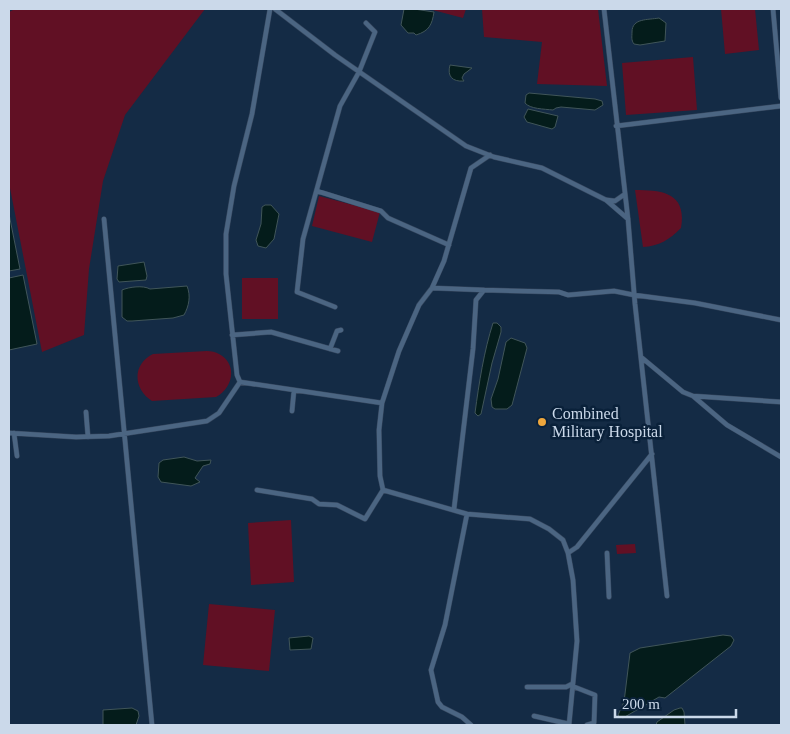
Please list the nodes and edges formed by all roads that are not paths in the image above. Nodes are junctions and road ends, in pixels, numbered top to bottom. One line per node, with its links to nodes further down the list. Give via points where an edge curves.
1 (270, 9): 23 (street, via 226,234)
2 (275, 9): 6 (street)
3 (604, 9): 9 (street)
4 (773, 9): 7 (street)
5 (366, 24): 6 (street, via 375,32)
6 (359, 72): 10 (street, via 466,146); 11 (street, via 340,106)
7 (781, 98)
8 (781, 106): 9 (street)
9 (616, 126): 12 (street)
10 (490, 155): 13 (street, via 542,168); 16 (street, via 471,168)
11 (317, 191): 16 (street, via 381,211 388,218); 20 (street, via 303,240 297,292)
12 (625, 194): 13 (street, via 615,201); 15 (street)
13 (606, 200): 15 (street)
14 (104, 219): 35 (street)
15 (628, 219): 19 (street)
16 (449, 244): 17 (street)
17 (432, 288): 18 (street); 31 (street, via 419,304)
18 (484, 290): 19 (street, via 568,295 614,291); 42 (street, via 476,300)
19 (634, 296): 21 (street, via 695,303); 26 (street)
20 (335, 307)
21 (781, 320)
22 (342, 330): 24 (street, via 336,331)
23 (232, 335): 24 (street, via 271,332); 27 (street)
24 (330, 349): 25 (street)
25 (338, 351)
26 (641, 357): 29 (street, via 683,392); 37 (street)
27 (240, 382): 28 (street); 35 (street, via 219,413 207,421)
28 (294, 390): 31 (street); 32 (street)
29 (693, 396): 30 (street); 39 (street, via 726,425)
30 (781, 402)
31 (382, 403): 41 (street, via 379,430)
32 (292, 411)
33 (86, 412): 36 (street)
34 (12, 433): 36 (street); 38 (street)
35 (124, 433): 36 (street); 51 (street)
36 (88, 437)
37 (652, 454): 44 (street, via 577,547); 46 (street)
38 (16, 456)
39 (781, 457)
40 (257, 490): 41 (street, via 336,505 365,519)
41 (383, 490): 42 (street)
42 (454, 509): 43 (street)
43 (468, 514): 44 (street, via 530,519 563,540); 52 (street, via 445,625 431,670 438,702)
44 (568, 553): 48 (street, via 577,641)
45 (607, 553): 47 (street)
46 (667, 596)
47 (609, 597)
48 (572, 685): 49 (street); 53 (street); 54 (street, via 595,695 594,723)
49 (527, 686)
50 (534, 716): 53 (street)
51 (152, 725)
52 (471, 725)
53 (569, 725)
54 (587, 725)

